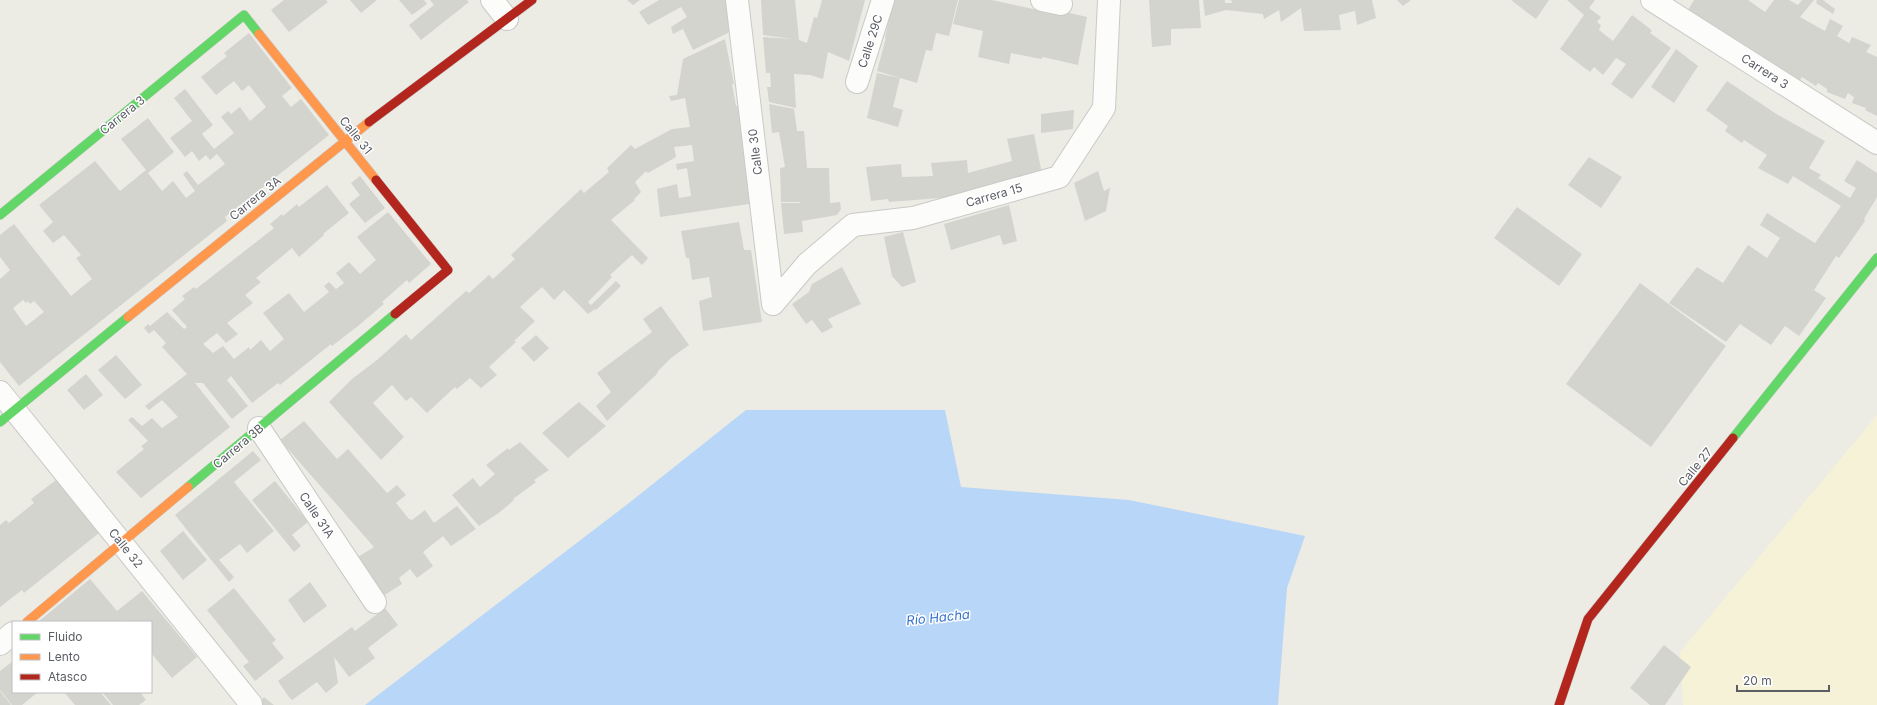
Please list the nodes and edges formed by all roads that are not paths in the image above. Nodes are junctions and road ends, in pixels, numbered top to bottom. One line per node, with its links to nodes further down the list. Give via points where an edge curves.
1 (492, 0): 8 (street)
2 (532, 0): 8 (street, Carrera 3A)
3 (737, 0): 15 (street, Calle 30)
4 (883, 0): 9 (street, Calle 29C)
5 (1109, 0): 15 (street, Carrera 15, via 1104,108 1059,177 913,218 853,226 807,264)
6 (1652, 0): 11 (street, Carrera 3)
7 (244, 15): 10 (street, Calle 31); 12 (street, Carrera 3)
8 (507, 19): 10 (street, Carrera 3A)
9 (857, 82)
10 (345, 140): 14 (street, Calle 31); 17 (street, Carrera 3A)
11 (1877, 143)
12 (0, 215)
13 (1877, 258): 25 (street, Calle 27, via 1588,619)
14 (448, 270): 18 (street, Carrera 3B)
15 (773, 304)
16 (0, 392): 17 (street, Calle 32)
17 (7, 416): 19 (street, Calle 32)
18 (259, 428): 19 (street, Carrera 3B); 20 (street, Calle 31A)
19 (122, 543): 21 (street, Carrera 3B); 24 (street, Calle 32)
20 (375, 602)
21 (28, 621)
22 (12, 635): 23 (street)
23 (0, 644)
24 (251, 704)
25 (1559, 705)

